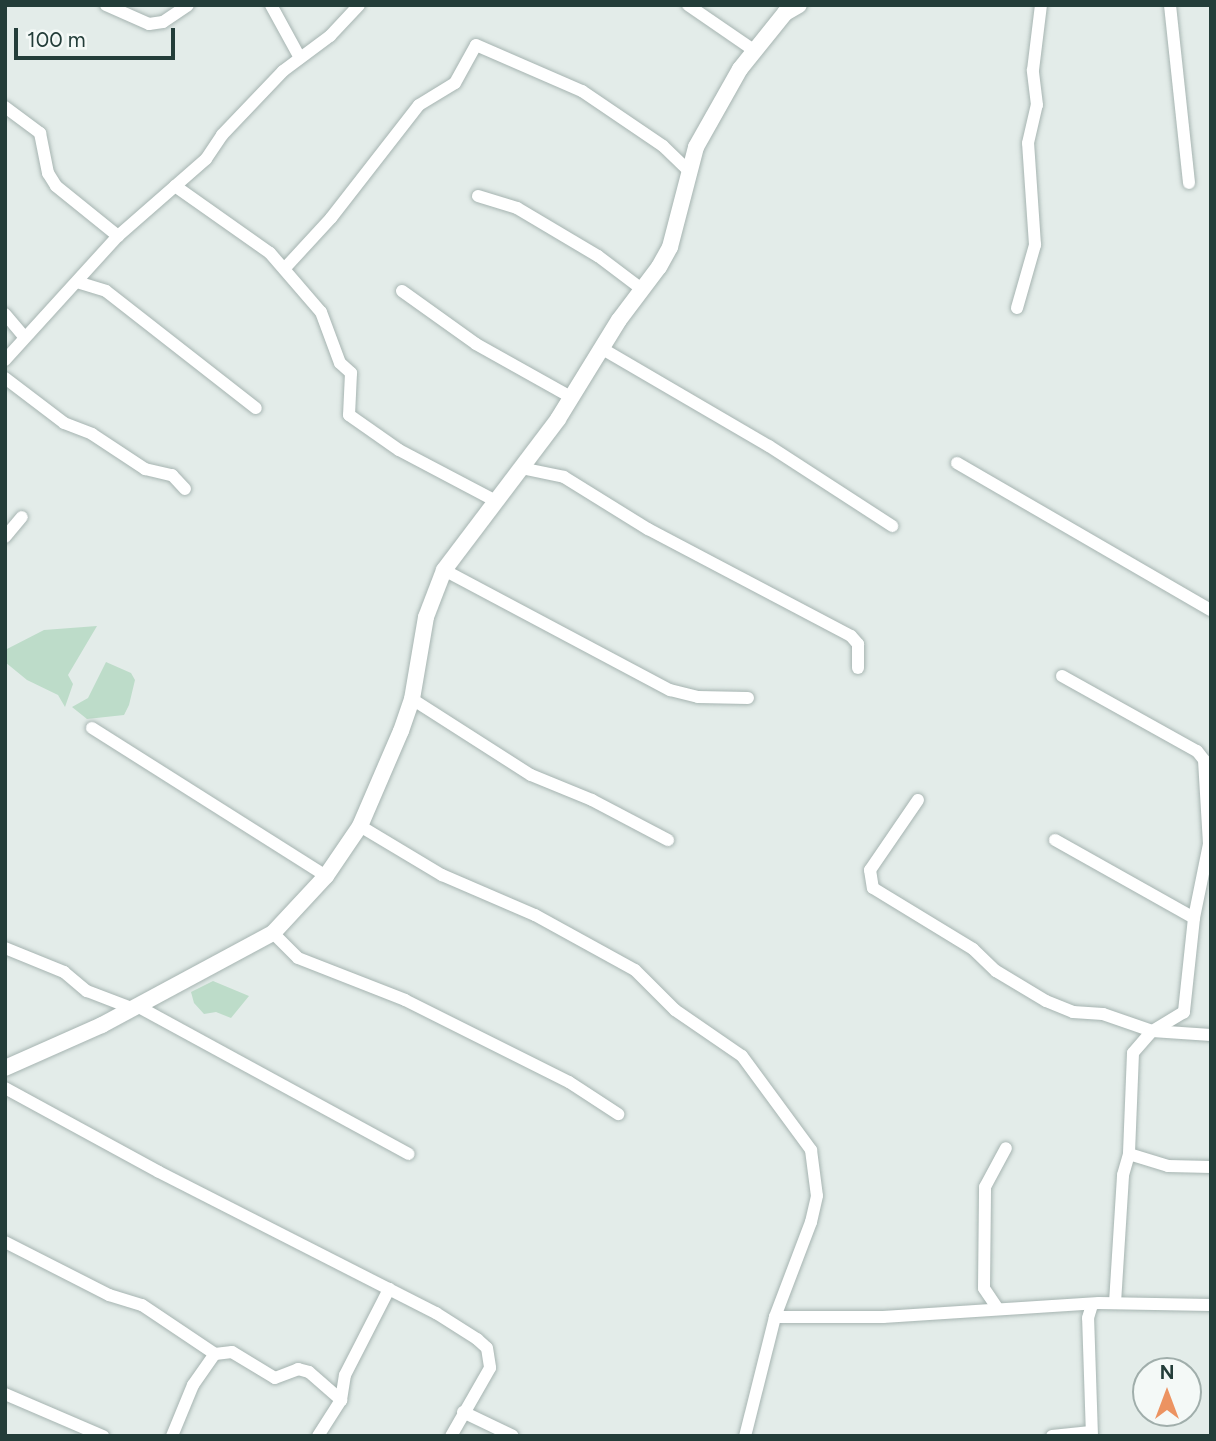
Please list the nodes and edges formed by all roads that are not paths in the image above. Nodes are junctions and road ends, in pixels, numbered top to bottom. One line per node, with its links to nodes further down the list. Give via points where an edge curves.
1 (106, 5): 2 (street, via 149,24 163,22)
2 (188, 5)
3 (271, 5): 10 (street)
4 (359, 5): 10 (street)
5 (688, 5): 9 (street)
6 (799, 5): 9 (street, via 785,13)
7 (1041, 5): 21 (street, via 1033,70 1037,105 1028,143 1035,245)
8 (1170, 5): 13 (street)
9 (755, 51): 12 (street, via 717,108)
10 (300, 58): 14 (street)
11 (5, 107): 16 (street, via 40,133 48,173 56,186)
12 (688, 171): 17 (street, via 663,146 582,90 477,45 455,83 419,105); 19 (street, via 670,247)
13 (1189, 183)
14 (175, 186): 16 (street); 17 (street)
15 (478, 196): 19 (street, via 517,208 598,256)
16 (118, 236): 18 (street)
17 (285, 268): 32 (street, via 321,312 340,363 351,373 349,415 399,450)
18 (77, 282): 23 (street); 28 (street, via 106,290)
19 (643, 290): 24 (street)
20 (402, 291): 27 (street, via 476,344)
21 (1017, 308)
22 (5, 314): 23 (street)
23 (24, 337): 25 (street)
24 (601, 348): 27 (street); 34 (street, via 769,446)
25 (5, 360)
26 (5, 378): 31 (street, via 64,423 92,434 145,469 172,475)
27 (571, 397): 30 (street)
28 (256, 408)
29 (957, 463): 37 (street)
30 (521, 468): 32 (street); 38 (street, via 564,477 648,529 851,636 858,644)
31 (185, 489)
32 (494, 500): 36 (street)
33 (22, 517): 35 (street)
34 (892, 526)
35 (5, 537)
36 (444, 570): 40 (street, via 670,690 698,697); 41 (street, via 426,617)
37 (1211, 610)
38 (858, 668)
39 (1062, 676): 48 (street, via 1197,751 1203,760 1209,844)
40 (748, 698)
41 (412, 699): 44 (street); 45 (street, via 531,775 592,800)
42 (92, 727): 47 (street)
43 (918, 800): 52 (street, via 870,870 873,888 974,949 996,971 1046,1001)
44 (360, 826): 47 (street); 67 (street, via 442,875 606,952 635,970 675,1010 742,1056 813,1159 817,1196 811,1222)
45 (668, 840)
46 (1055, 840): 48 (street)
47 (326, 876): 49 (street)
48 (1194, 918): 52 (street, via 1184,1012)
49 (273, 933): 51 (street); 56 (street, via 298,958 405,1000 569,1082)
50 (5, 948): 51 (street, via 64,972 87,991)
51 (136, 1008): 54 (street); 58 (street)
52 (1152, 1031): 53 (street); 59 (street, via 1133,1053)
53 (1211, 1035)
54 (5, 1068)
55 (5, 1088): 62 (street)
56 (618, 1114)
57 (1006, 1148): 66 (street, via 985,1187 984,1288)
58 (409, 1154)
59 (1129, 1154): 60 (street, via 1168,1166); 63 (street)
60 (1211, 1167)
61 (5, 1242): 68 (street, via 109,1295 142,1306)
62 (389, 1289): 70 (street, via 345,1375); 71 (street, via 436,1313 487,1348 486,1378)
63 (1115, 1303): 64 (street); 65 (street)
64 (1092, 1305): 66 (street); 72 (street, via 1087,1318)
65 (1211, 1305)
66 (998, 1309): 67 (street, via 883,1317)
67 (775, 1317): 78 (street)
68 (215, 1354): 70 (street, via 232,1352 275,1378 298,1369 309,1372); 74 (street, via 193,1385)
69 (5, 1394): 73 (street)
70 (341, 1400): 75 (street)
71 (463, 1412): 76 (street); 77 (street)
72 (1091, 1434): 79 (street)
73 (103, 1436)
74 (172, 1436)
75 (318, 1436)
76 (451, 1436)
77 (513, 1436)
78 (745, 1436)
79 (1052, 1436)

